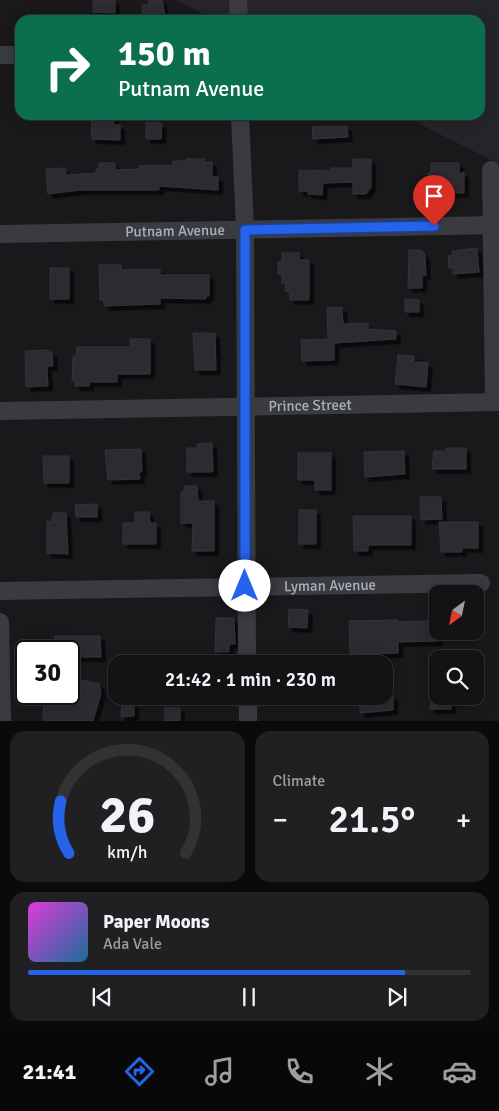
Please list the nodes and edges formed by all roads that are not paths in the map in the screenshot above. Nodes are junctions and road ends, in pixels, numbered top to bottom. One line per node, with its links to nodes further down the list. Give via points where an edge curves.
1 (238, 0): 2 (street)
2 (239, 15)
3 (0, 55): 4 (street)
4 (15, 55)
5 (240, 120): 8 (street)
6 (491, 170): 7 (street)
7 (495, 225): 8 (street, Putnam Avenue); 10 (street)
8 (245, 230): 9 (street, Putnam Avenue); 11 (street)
9 (0, 234)
10 (497, 402): 11 (street, Prince Street)
11 (246, 408): 12 (street, Prince Street); 14 (street)
12 (0, 411)
13 (481, 583): 14 (street, Lyman Avenue)
14 (245, 586): 15 (street, Lyman Avenue); 17 (street)
15 (0, 591)
16 (0, 622): 19 (street)
17 (247, 655)
18 (248, 705): 20 (street)
19 (2, 721)
20 (248, 721)

